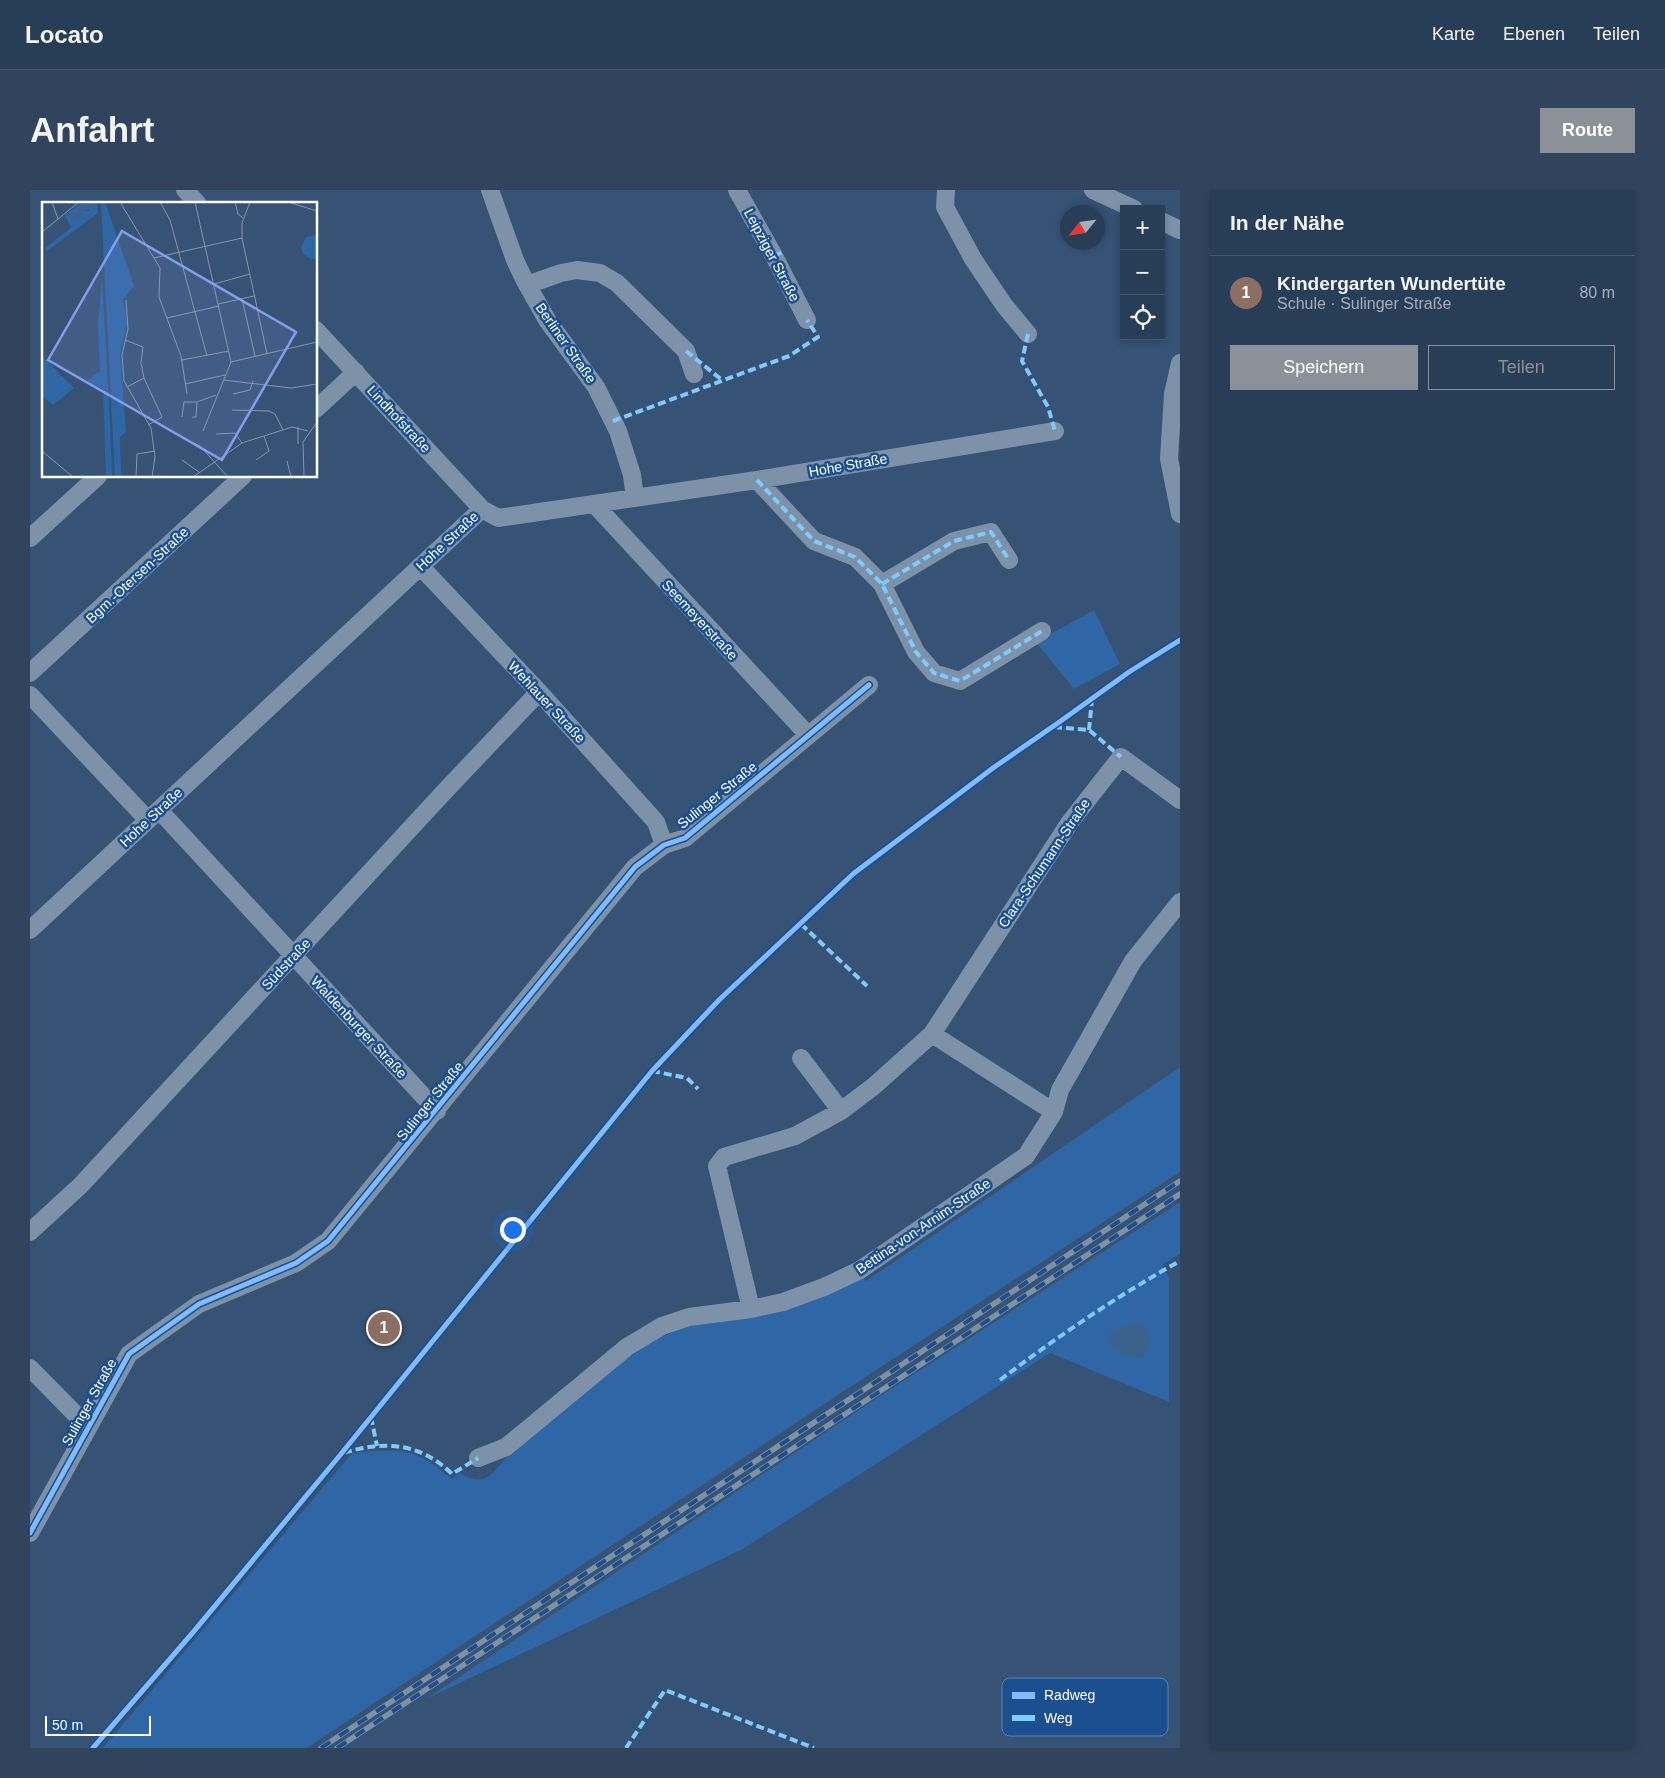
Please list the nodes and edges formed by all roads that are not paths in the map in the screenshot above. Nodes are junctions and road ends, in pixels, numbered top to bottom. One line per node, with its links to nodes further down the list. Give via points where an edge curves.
1 (185, 190): 6 (street)
2 (490, 190): 10 (street, Berliner Straße)
3 (736, 190): 11 (street, Leipziger Straße)
4 (946, 190): 13 (street, via 945,207 972,259)
5 (1093, 190): 7 (street)
6 (196, 202)
7 (1125, 205)
8 (1165, 223): 9 (street)
9 (1180, 230)
10 (527, 286): 16 (street, via 577,270 600,273 616,283 686,351); 22 (street, Berliner Straße, via 600,394 618,431 632,475)
11 (807, 320)
12 (318, 332): 15 (street, Lindhofstraße)
13 (1028, 334)
14 (1180, 363): 25 (street, via 1173,394 1169,459)
15 (356, 372): 17 (street); 24 (street, Lindhofstraße)
16 (694, 374)
17 (318, 406)
18 (1055, 431): 21 (street, Hohe Straße)
19 (96, 478): 26 (street)
20 (241, 478): 31 (street, Bgm.-Otersen-Straße)
21 (757, 480): 22 (street, Hohe Straße); 29 (street, via 814,540 855,557)
22 (635, 498): 23 (street, Hohe Straße)
23 (594, 504): 24 (street, Hohe Straße, via 498,518); 35 (street, Seemeyerstraße)
24 (482, 509): 28 (street, Hohe Straße)
25 (1180, 514)
26 (30, 538)
27 (1009, 560): 29 (street, via 991,532 954,541)
28 (420, 566): 33 (street, Wehlauer Straße); 37 (street, Hohe Straße)
29 (882, 584): 30 (street, via 916,652 934,673 960,681)
30 (1042, 631)
31 (30, 673)
32 (869, 685): 35 (street, Sulinger Straße)
33 (539, 692): 38 (street, Wehlauer Straße, via 656,822); 41 (street, Südstraße)
34 (30, 695): 37 (street, Waldenburger Straße)
35 (808, 735): 38 (street, Sulinger Straße, via 685,838)
36 (1180, 800): 42 (street, Clara-Schumann-Straße, via 1121,757 1070,822)
37 (153, 815): 40 (street, Hohe Straße); 41 (street, Waldenburger Straße)
38 (664, 845): 44 (street, Sulinger Straße, via 635,867)
39 (1180, 902): 46 (street, Bettina-von-Arnim-Straße, via 1133,961 1060,1090)
40 (31, 928)
41 (294, 956): 44 (street, Waldenburger Straße); 47 (street, Südstraße, via 81,1185)
42 (932, 1034): 45 (street, Clara-Schumann-Straße); 46 (street)
43 (801, 1058): 45 (street)
44 (437, 1111): 50 (street, Sulinger Straße, via 328,1241 296,1263 199,1304 129,1354)
45 (841, 1112): 48 (street, Clara-Schumann-Straße, via 795,1136 724,1157 718,1166)
46 (1054, 1112): 48 (street, Bettina-von-Arnim-Straße, via 1026,1156 860,1270 791,1299)
47 (30, 1232)
48 (751, 1309): 51 (street, Bettina-von-Arnim-Straße, via 689,1317 662,1326 627,1347 506,1447)
49 (30, 1368): 50 (street)
50 (88, 1427): 52 (street, Sulinger Straße)
51 (478, 1458)
52 (30, 1533)

